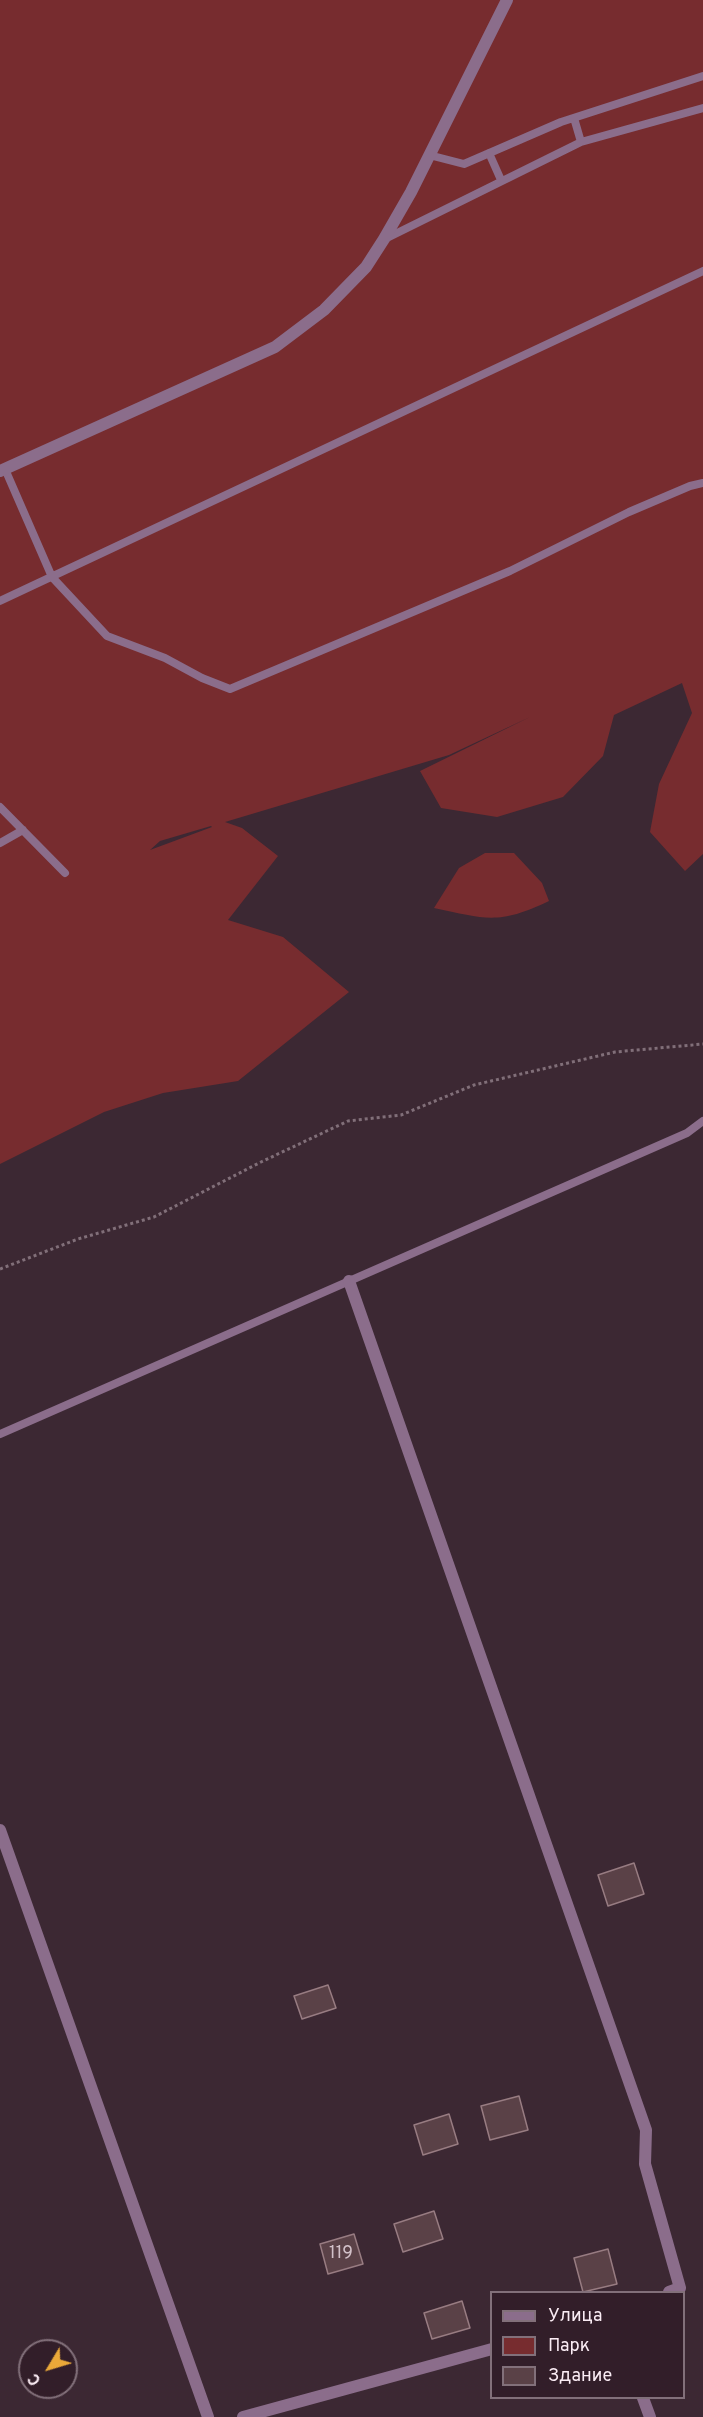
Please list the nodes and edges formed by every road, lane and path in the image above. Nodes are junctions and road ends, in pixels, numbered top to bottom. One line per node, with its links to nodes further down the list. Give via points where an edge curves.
1 (507, 0): 7 (street)
2 (703, 76): 4 (lane)
3 (703, 108): 5 (lane)
4 (574, 118): 5 (lane); 6 (lane)
5 (581, 142): 8 (lane)
6 (489, 153): 7 (lane, via 464,164); 8 (lane)
7 (429, 155): 9 (street)
8 (501, 180): 9 (lane)
9 (384, 239): 11 (street, via 366,267 340,295 275,347)
10 (703, 271): 13 (lane)
11 (3, 470): 13 (lane)
12 (703, 483): 13 (lane, via 629,512 510,571 230,689 107,636)
13 (52, 577): 14 (lane)
14 (0, 601)
15 (0, 807): 16 (lane)
16 (23, 830): 17 (lane); 18 (lane)
17 (0, 843)
18 (65, 873)
19 (703, 1044): 21 (path, via 615,1052 474,1085 401,1115 348,1121 154,1217 78,1239)
20 (703, 1121): 22 (lane, via 687,1133)
21 (0, 1269)
22 (349, 1281): 23 (lane); 25 (street, via 646,2130 645,2164 680,2288)
23 (0, 1434)
24 (0, 1830): 28 (street)
25 (672, 2291)
26 (490, 2350): 29 (street)
27 (644, 2399): 30 (street)
28 (208, 2417)
29 (243, 2417)
30 (650, 2417)

